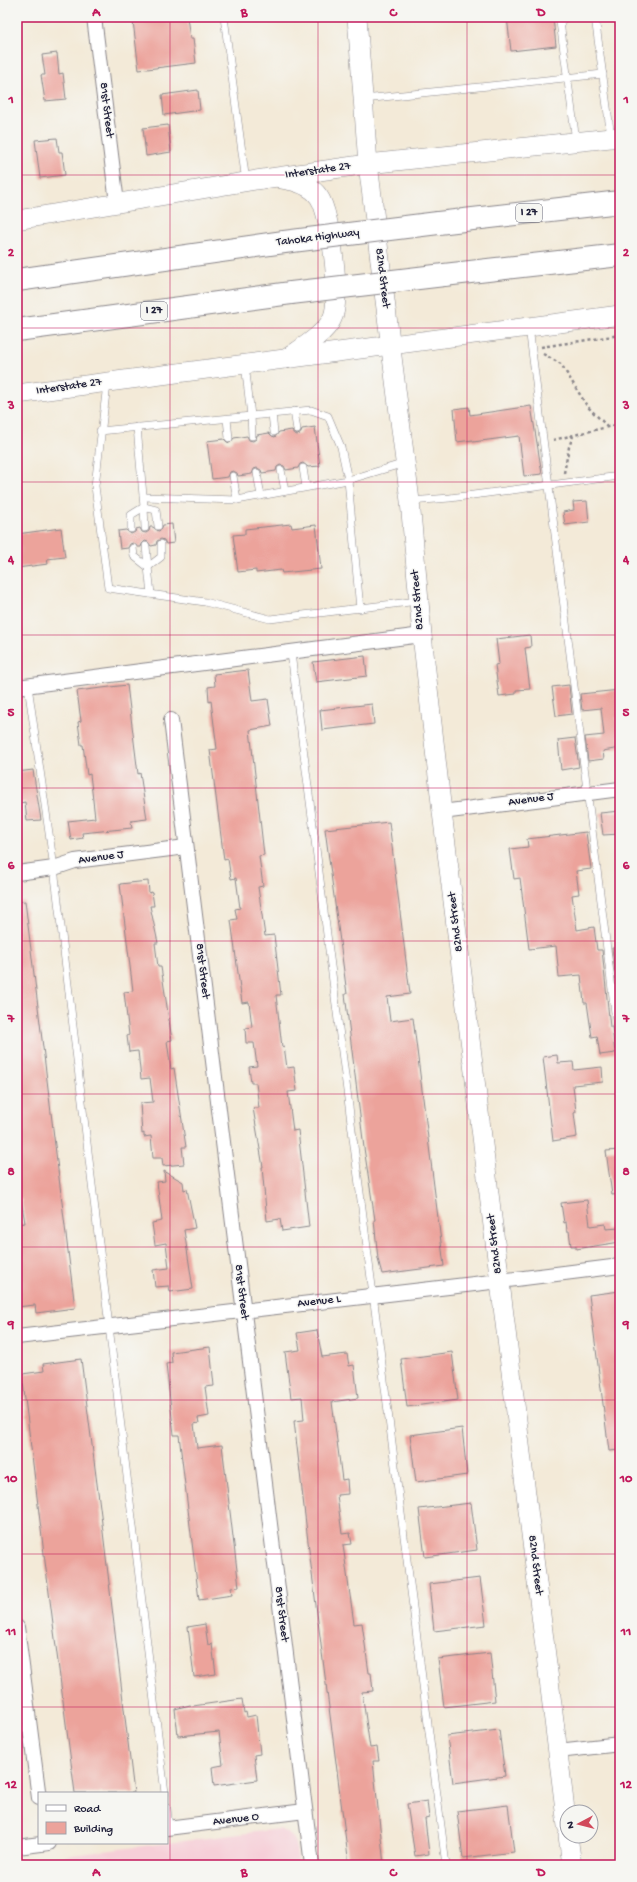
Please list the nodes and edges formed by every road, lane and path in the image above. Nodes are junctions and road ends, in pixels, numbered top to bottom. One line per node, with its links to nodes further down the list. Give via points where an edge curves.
1 (94, 17): 15 (street, 81st Street)
2 (224, 17): 13 (lane)
3 (357, 17): 8 (main road, 82nd Street)
4 (566, 17): 7 (lane, via 560,22)
5 (595, 17): 6 (lane)
6 (603, 74): 7 (lane); 9 (lane)
7 (567, 78): 8 (lane); 10 (lane)
8 (363, 99): 11 (main road, 82nd Street)
9 (615, 137): 10 (main road, Interstate 27)
10 (576, 141): 11 (main road, Interstate 27)
11 (368, 164): 12 (main road, Interstate 27); 23 (main road, 82nd Street)
12 (276, 177): 13 (main road, Interstate 27); 25 (main road, via 308,187 324,206 328,218 335,279 336,300 332,320 324,330)
13 (246, 182): 15 (main road, Interstate 27)
14 (620, 202): 18 (highway, Tahoka Highway / I 27, bridge, via 284,242)
15 (117, 203): 16 (main road, Interstate 27)
16 (17, 220)
17 (620, 255): 21 (highway, I 27, bridge, via 290,293)
18 (17, 280)
19 (620, 315): 20 (main road, Interstate 27)
20 (529, 327): 23 (main road, Interstate 27); 24 (lane)
21 (17, 330)
22 (620, 335): 24 (path)
23 (391, 345): 25 (main road, Interstate 27); 43 (main road, 82nd Street)
24 (531, 348): 35 (path, via 561,364 587,406); 42 (lane)
25 (286, 359): 26 (main road, Interstate 27)
26 (245, 364): 27 (main road, Interstate 27); 31 (lane)
27 (107, 382): 28 (main road, Interstate 27); 37 (lane)
28 (17, 394)
29 (294, 411): 30 (lane); 36 (lane); 49 (lane, via 311,410 328,416 341,447)
30 (272, 414): 31 (lane); 38 (lane)
31 (250, 416): 32 (lane); 39 (lane)
32 (227, 419): 34 (lane); 41 (lane)
33 (620, 424): 35 (path)
34 (137, 427): 37 (lane); 55 (lane)
35 (608, 427): 40 (path)
36 (297, 430)
37 (100, 431): 66 (lane, via 94,486 108,588)
38 (274, 432)
39 (252, 436)
40 (573, 436): 42 (path); 50 (path)
41 (229, 438)
42 (544, 442): 51 (lane)
43 (405, 463): 49 (lane); 57 (main road, 82nd Street)
44 (302, 468): 52 (lane)
45 (281, 470): 53 (lane)
46 (257, 473): 54 (lane)
47 (233, 476): 56 (lane)
48 (620, 476): 50 (lane)
49 (348, 480): 52 (lane); 68 (lane)
50 (563, 483): 51 (lane)
51 (549, 485): 57 (lane); 74 (lane)
52 (306, 487): 53 (lane)
53 (285, 491): 54 (lane)
54 (261, 496): 56 (lane)
55 (144, 497): 56 (lane); 58 (lane)
56 (236, 500)
57 (410, 501): 67 (main road, 82nd Street)
58 (144, 507): 59 (lane, via 156,510); 60 (lane); 61 (lane, via 131,515)
59 (158, 526)
60 (145, 528)
61 (131, 529)
62 (161, 544): 65 (lane, via 161,558)
63 (146, 546): 65 (lane)
64 (133, 548): 65 (lane, via 134,556)
65 (148, 567): 66 (lane)
66 (150, 594): 68 (lane, via 205,602 270,619)
67 (418, 601): 68 (lane); 69 (main road, 82nd Street)
68 (360, 609)
69 (422, 635): 70 (street); 75 (main road, 82nd Street)
70 (291, 653): 71 (street); 82 (lane)
71 (22, 686): 77 (lane)
72 (171, 720): 76 (street, 81st Street)
73 (620, 789): 74 (street, Avenue J)
74 (588, 793): 75 (street, Avenue J); 79 (lane)
75 (442, 812): 81 (main road, 82nd Street)
76 (186, 847): 77 (street, Avenue J, via 75,861); 83 (street, 81st Street)
77 (54, 868): 78 (street, Avenue J); 84 (lane)
78 (17, 873)
79 (620, 1053)
80 (620, 1266): 81 (street, Avenue L)
81 (500, 1281): 82 (street, Avenue L); 89 (main road, 82nd Street)
82 (374, 1296): 83 (street, Avenue L); 99 (lane)
83 (244, 1311): 84 (street, Avenue L); 93 (street, 81st Street)
84 (109, 1326): 85 (street, Avenue L); 90 (lane)
85 (17, 1337)
86 (17, 1627): 87 (street)
87 (23, 1728): 91 (street)
88 (620, 1744): 89 (street)
89 (558, 1751): 92 (main road, 82nd Street)
90 (165, 1792)
91 (38, 1794)
92 (564, 1804)
93 (305, 1812): 94 (street, Avenue O); 98 (street, 81st Street)
94 (168, 1828)
95 (38, 1844): 97 (street)
96 (569, 1844): 100 (main road)
97 (17, 1847)
98 (312, 1865)
99 (446, 1865)
100 (572, 1865)

